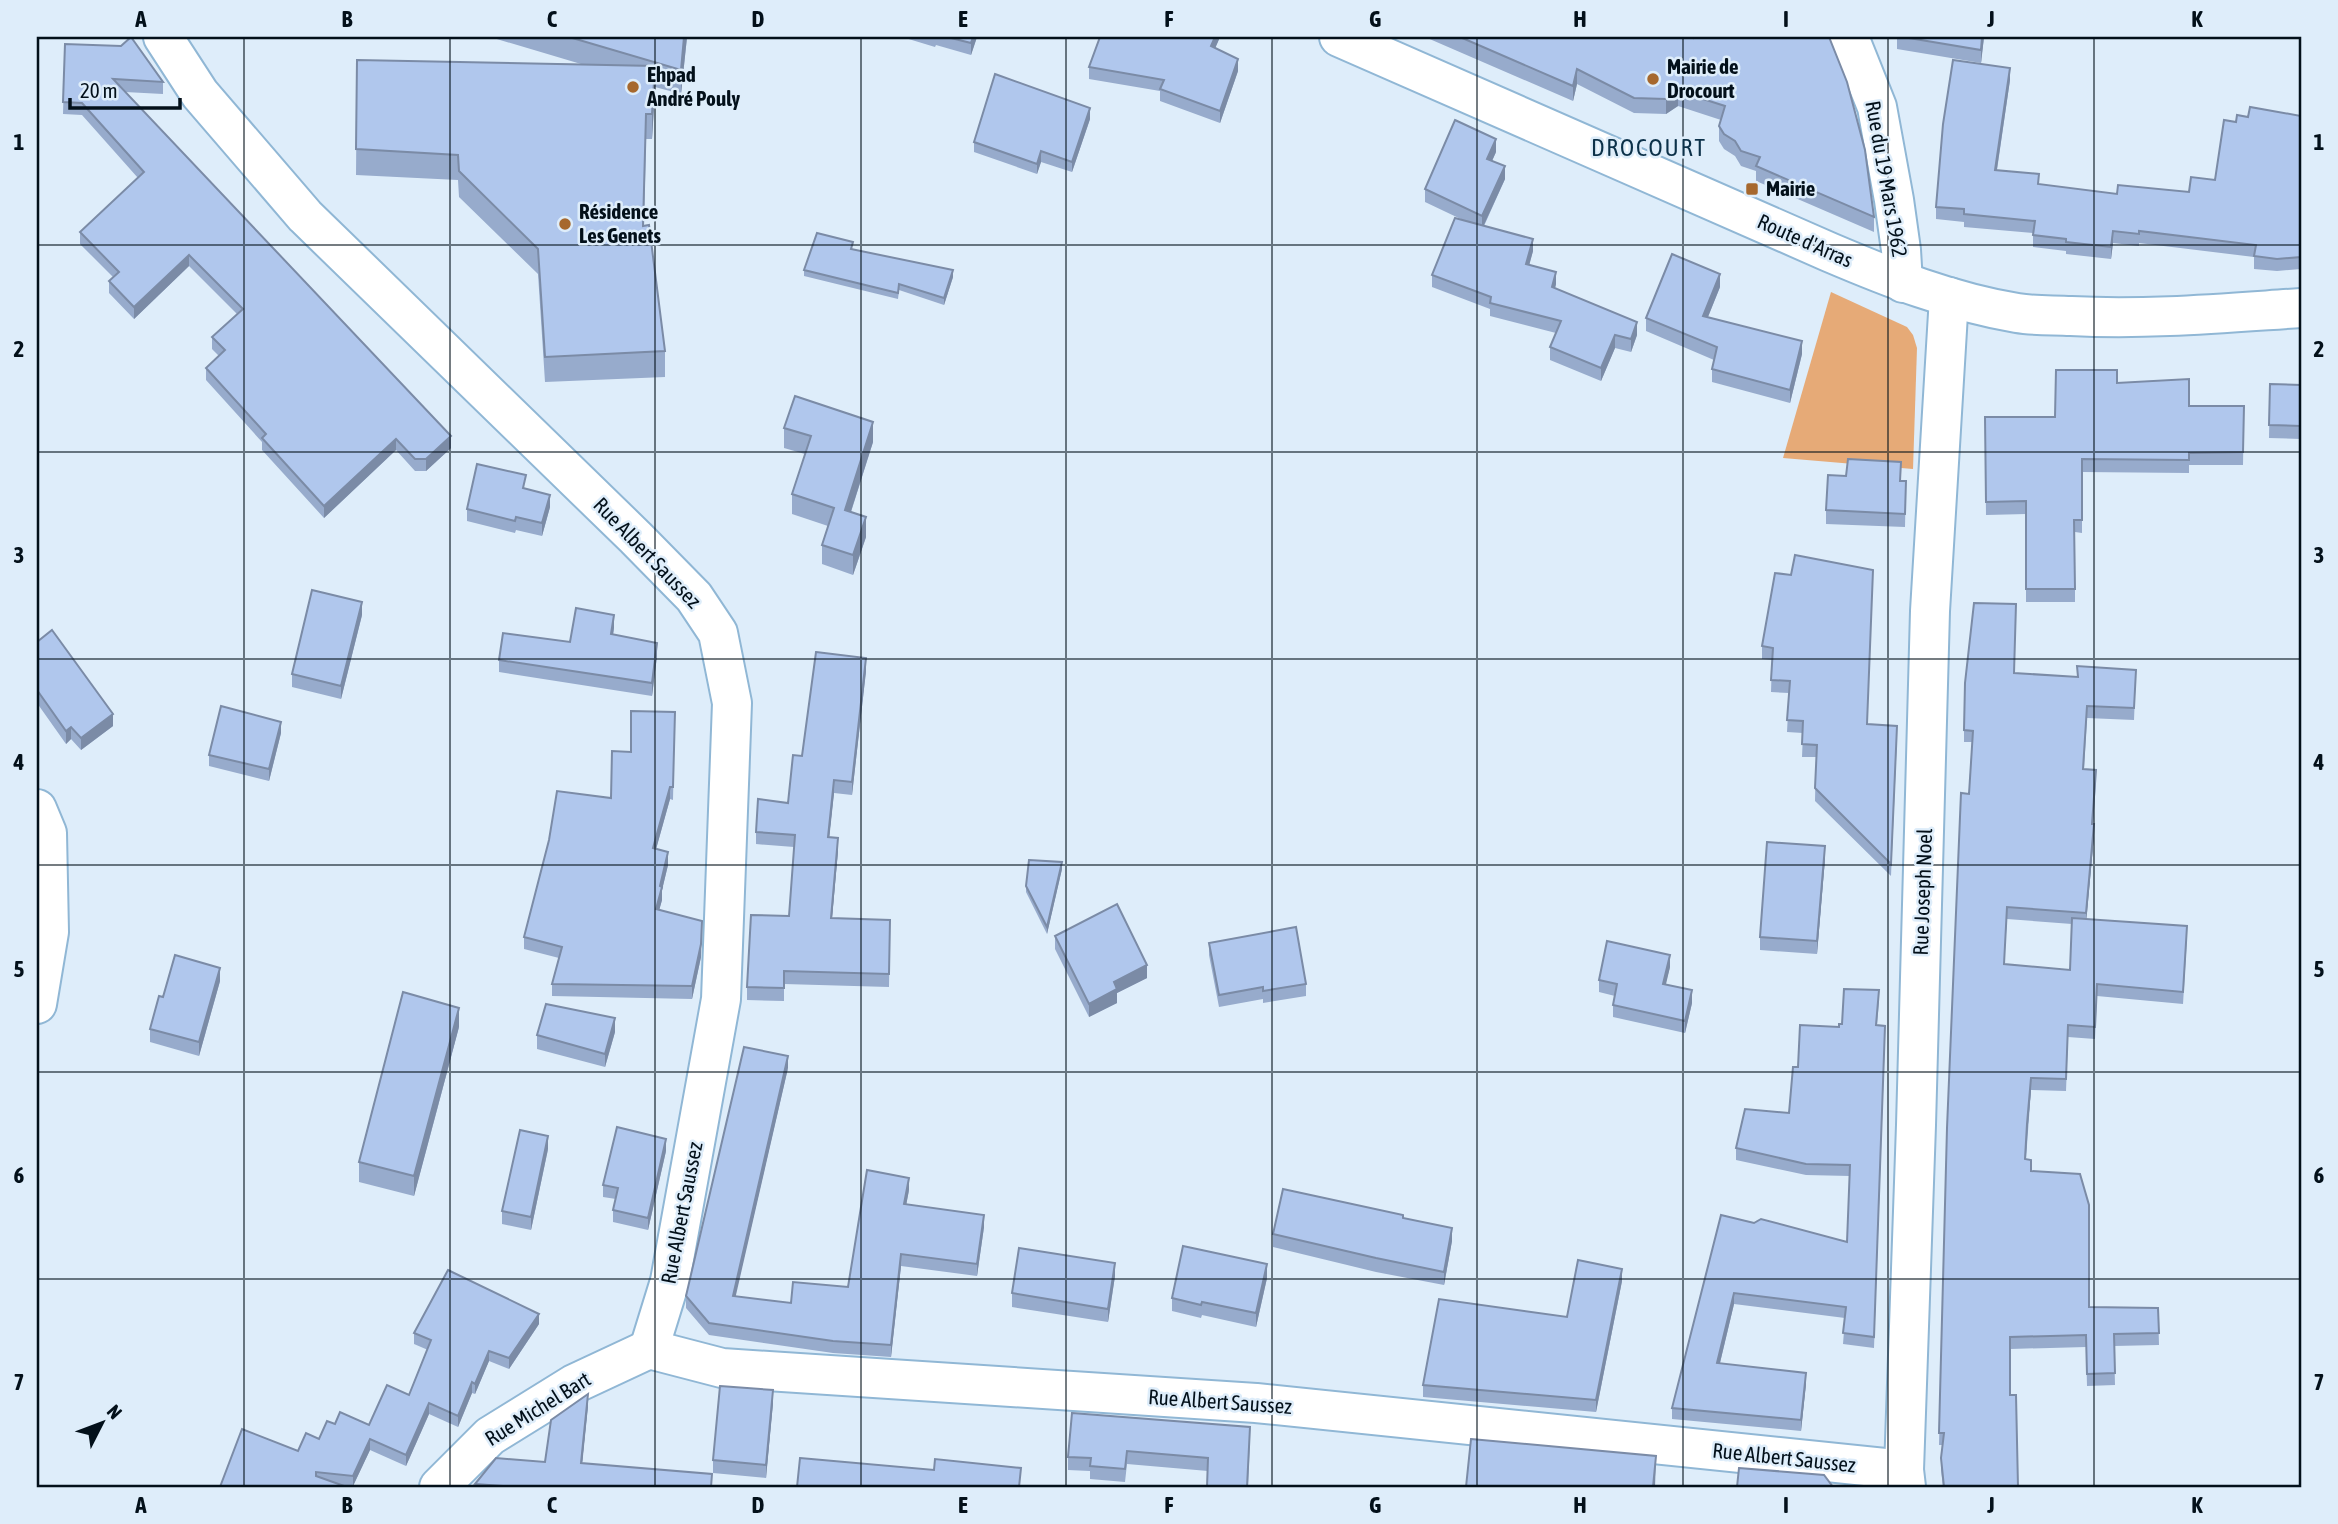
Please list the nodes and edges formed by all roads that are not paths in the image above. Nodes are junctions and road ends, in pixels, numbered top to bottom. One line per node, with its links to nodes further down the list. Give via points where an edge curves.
1 (163, 37): 9 (street, Rue Albert Saussez, via 200,94 305,216 636,538 694,597 718,633 732,703 721,999 670,1281)
2 (1339, 37): 4 (street, Route d'Arras)
3 (1849, 37): 4 (street, Rue du 19 Mars 1962, via 1877,107)
4 (1903, 283): 5 (street, Route d'Arras)
5 (1948, 297): 6 (street, Route d'Arras, via 2019,313 2094,317); 10 (street, Rue Joseph Noel, via 1930,611)
6 (2301, 308)
7 (37, 809): 8 (street, via 47,833 49,932)
8 (37, 1004)
9 (649, 1349): 10 (street, Rue Albert Saussez, via 722,1368 1256,1403); 11 (street, Rue Michel Bart, via 574,1384 490,1436)
10 (1905, 1479)
11 (439, 1487)

